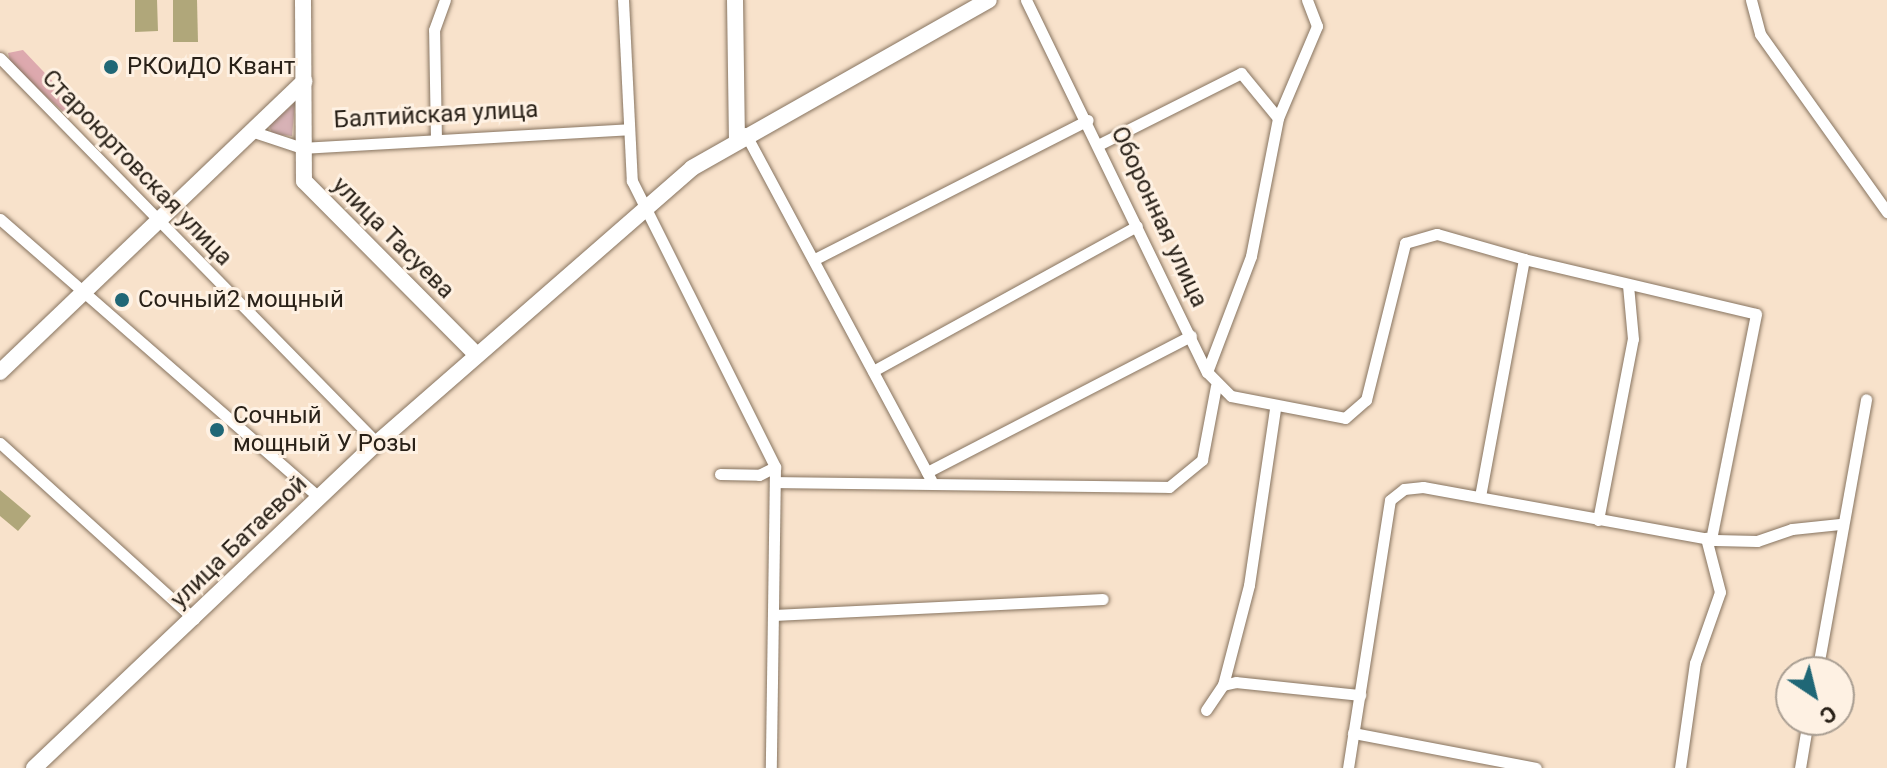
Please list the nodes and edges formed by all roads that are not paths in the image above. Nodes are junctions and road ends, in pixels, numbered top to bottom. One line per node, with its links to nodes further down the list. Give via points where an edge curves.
1 (303, 0): 10 (main road, улица Тасуева)
2 (445, 0): 16 (street, via 434,30)
3 (623, 0): 13 (street)
4 (735, 0): 15 (main road)
5 (989, 0): 15 (main road)
6 (1026, 0): 12 (street, Оборонная улица)
7 (1307, 0): 11 (street, via 1317,26)
8 (1751, 0): 20 (street, via 1760,34)
9 (0, 58): 22 (street, Староюртовская улица, via 84,138)
10 (304, 81): 14 (main road); 18 (main road, улица Тасуева)
11 (1278, 118): 17 (street, via 1241,73); 32 (street, via 1251,256)
12 (1088, 120): 17 (street, Оборонная улица); 24 (street)
13 (627, 129): 16 (street, Балтийская улица); 19 (street, via 632,181)
14 (251, 131): 18 (street, Балтийская улица); 22 (main road)
15 (741, 136): 19 (main road, улица Батаевой); 24 (street)
16 (436, 140): 18 (street, Балтийская улица)
17 (1100, 144): 23 (street, Оборонная улица)
18 (302, 148): 29 (main road, улица Тасуева, via 309,188)
19 (646, 207): 29 (main road, улица Батаевой); 38 (street)
20 (1887, 212)
21 (0, 219): 27 (street)
22 (155, 223): 27 (main road); 37 (street, Староюртовская улица)
23 (1137, 226): 28 (street, Оборонная улица); 30 (street)
24 (815, 259): 30 (street)
25 (1524, 259): 26 (street); 35 (street, via 1437,234 1414,236 1400,253 1366,400 1358,412 1345,418); 43 (street)
26 (1628, 285): 44 (street, via 1633,339); 46 (street, via 1756,314)
27 (85, 293): 31 (main road); 42 (street)
28 (1191, 336): 32 (street, Оборонная улица); 40 (street)
29 (477, 355): 37 (main road, улица Батаевой)
30 (873, 371): 40 (street)
31 (0, 372)
32 (1207, 372): 33 (street, Оборонная улица)
33 (1216, 386): 35 (street); 40 (street, via 1202,460 1169,487)
34 (1866, 399): 45 (street)
35 (1281, 410): 51 (street, via 1249,585)
36 (0, 443): 49 (street)
37 (377, 443): 42 (main road, улица Батаевой)
38 (775, 467): 39 (street, via 759,475); 41 (street)
39 (720, 474)
40 (929, 476): 41 (street)
41 (775, 482): 48 (street)
42 (319, 497): 49 (main road, улица Батаевой)
43 (1480, 497): 44 (street); 52 (street, via 1423,487 1404,489 1390,500)
44 (1598, 520): 46 (street)
45 (1840, 524): 46 (street, via 1792,529 1757,541); 50 (street)
46 (1709, 539): 60 (street, via 1720,592 1695,663)
47 (1103, 599): 48 (street)
48 (774, 615): 57 (street)
49 (194, 619): 56 (main road, улица Батаевой)
50 (1819, 656)
51 (1223, 685): 52 (street); 53 (street)
52 (1360, 695): 54 (street)
53 (1206, 710)
54 (1353, 733): 58 (street); 59 (street)
55 (1805, 736): 61 (street)
56 (34, 768)
57 (771, 768)
58 (1348, 768)
59 (1536, 768)
60 (1680, 768)
61 (1800, 768)

